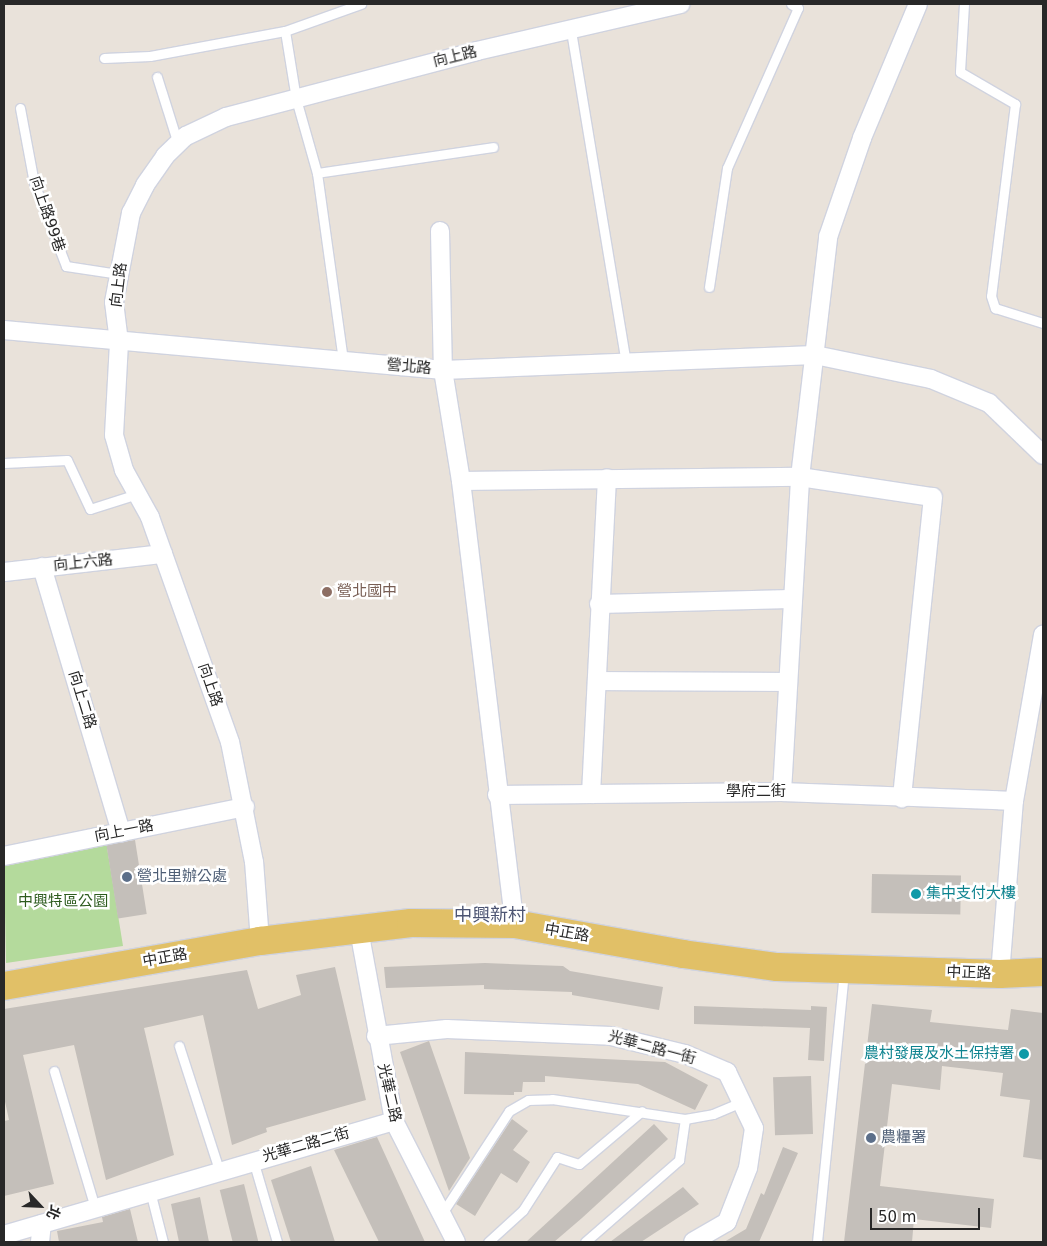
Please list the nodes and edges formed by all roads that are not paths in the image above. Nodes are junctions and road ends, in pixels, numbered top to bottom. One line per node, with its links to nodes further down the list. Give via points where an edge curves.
1 (361, 4): 6 (lane)
2 (681, 4): 8 (street, 向上路)
3 (791, 4): 18 (lane, via 798,8 727,168)
4 (918, 4): 22 (street, via 862,138 831,228)
5 (964, 4): 19 (lane, via 960,72 1015,104 991,296 995,308)
6 (344, 6): 7 (lane)
7 (285, 31): 9 (lane, via 150,56); 11 (lane)
8 (572, 31): 11 (street, 向上路); 24 (lane)
9 (104, 58)
10 (157, 77): 13 (lane)
11 (296, 99): 13 (street, 向上路, via 226,117 186,136); 15 (lane)
12 (20, 108): 17 (lane, 向上路99巷, via 34,183 66,266)
13 (178, 144): 17 (street, 向上路, via 144,184 131,213)
14 (493, 147): 15 (lane)
15 (317, 173): 23 (lane)
16 (440, 230): 25 (street)
17 (119, 274): 21 (street, 向上路, via 114,302)
18 (709, 287)
19 (1043, 323)
20 (4, 330): 21 (street, 營北路)
21 (120, 342): 23 (street, 營北路); 31 (street, 向上路, via 114,435 124,470)
22 (815, 355): 24 (street, 營北路); 26 (street, 營北路, via 931,379 989,403); 29 (street)
23 (343, 361): 25 (street, 營北路)
24 (626, 363): 25 (street, 營北路)
25 (443, 370): 30 (street)
26 (1043, 455)
27 (4, 463): 31 (lane, via 67,460 90,509)
28 (607, 478): 29 (street); 30 (street); 36 (street)
29 (800, 478): 35 (street); 43 (street, via 934,497)
30 (461, 481): 42 (street)
31 (138, 494): 32 (street, 向上路)
32 (163, 554): 33 (street, 向上六路); 45 (street, 向上路, via 230,742)
33 (42, 568): 34 (street, 向上六路); 46 (street, 向上二路)
34 (4, 572)
35 (791, 599): 36 (street); 39 (street)
36 (599, 604): 38 (street)
37 (1043, 635): 44 (street)
38 (597, 681): 39 (street); 41 (street)
39 (787, 682): 40 (street)
40 (782, 792): 41 (street, 學府二街); 43 (street, 學府二街)
41 (591, 794): 42 (street, 學府二街)
42 (497, 795): 48 (street)
43 (902, 798): 44 (street, 學府二街)
44 (1014, 801): 53 (street)
45 (245, 807): 46 (street, 向上一路); 50 (street, 向上路, via 254,862)
46 (121, 832): 47 (street, 向上一路)
47 (4, 856)
48 (515, 924): 49 (main road, 中正路, via 411,923); 51 (main road, 中正路, via 749,963)
49 (359, 930): 50 (main road, 中正路); 55 (street, 光華二路)
50 (260, 942): 54 (main road, 中正路)
51 (844, 969): 53 (main road, 中正路); 76 (lane)
52 (1043, 972): 53 (main road, 中正路)
53 (1000, 974)
54 (4, 986)
55 (376, 1036): 58 (street, 光華二路一街, via 447,1029 611,1036 684,1054 727,1072); 61 (street, 光華二路)
56 (179, 1046): 63 (lane)
57 (54, 1071): 65 (lane)
58 (743, 1101): 60 (lane, via 714,1114); 75 (street, 光華二路一街, via 754,1128 748,1168 727,1222)
59 (642, 1111): 60 (lane); 66 (lane, via 552,1099 528,1100 508,1111); 73 (lane, via 578,1164 557,1157 523,1210)
60 (686, 1119): 74 (lane, via 679,1160)
61 (394, 1121): 62 (street, 光華二路二街); 66 (street, 光華二路)
62 (253, 1160): 63 (street, 光華二路二街); 71 (lane)
63 (219, 1170): 64 (street, 光華二路二街)
64 (150, 1191): 65 (street, 光華二路二街); 70 (lane)
65 (95, 1208): 67 (street, 光華二路二街)
66 (440, 1216): 72 (street, 光華二路)
67 (42, 1224): 68 (street, 光華二路二街); 69 (street)
68 (4, 1235)
69 (40, 1242)
70 (163, 1242)
71 (277, 1242)
72 (456, 1242)
73 (488, 1242)
74 (585, 1242)
75 (694, 1242)
76 (817, 1242)

